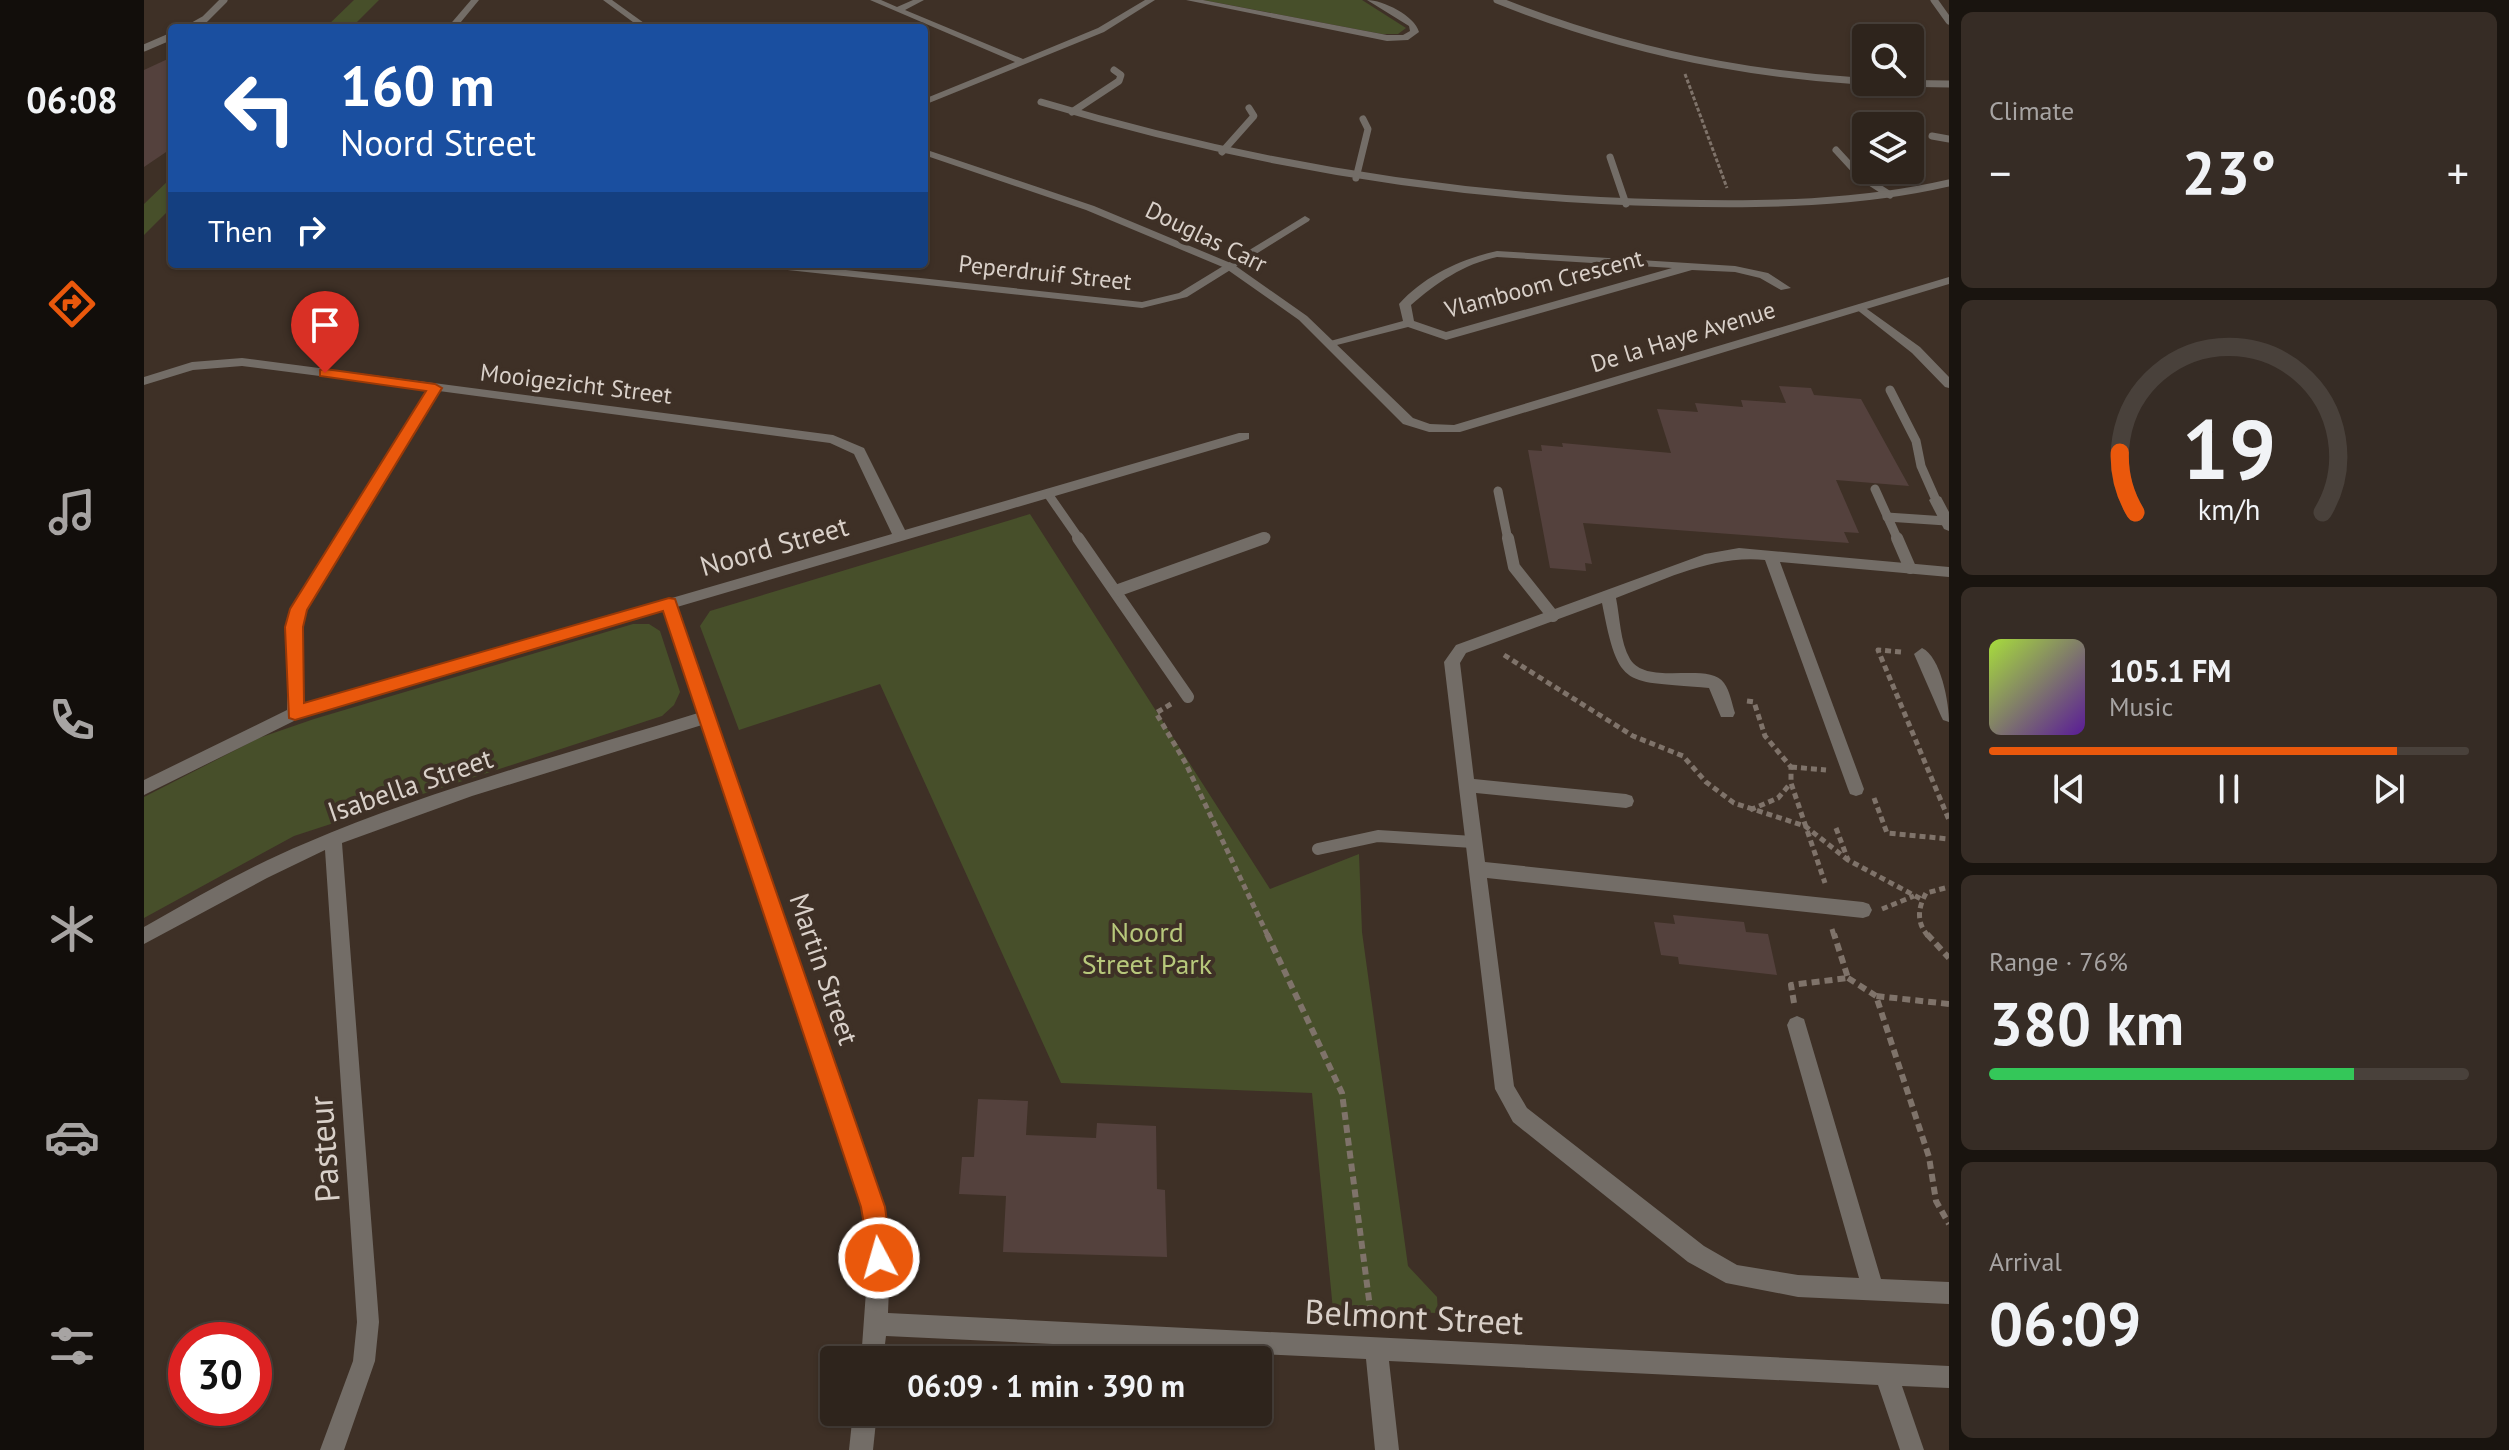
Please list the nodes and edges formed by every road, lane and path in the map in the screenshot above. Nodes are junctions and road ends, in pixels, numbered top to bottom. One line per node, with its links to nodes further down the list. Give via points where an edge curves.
1 (224, 0): 13 (lane)
2 (475, 0): 14 (street)
3 (607, 0): 15 (street)
4 (874, 0): 11 (street)
5 (920, 0): 11 (street)
6 (1151, 0): 19 (street, via 1101,30)
7 (1190, 0): 8 (street, via 1387,38 1415,32 1413,25)
8 (1371, 0)
9 (1497, 0): 18 (lane, via 1598,38)
10 (1934, 0): 12 (lane)
11 (897, 10): 19 (street)
12 (1949, 21)
13 (196, 24)
14 (454, 24)
15 (641, 24)
16 (168, 38): 17 (lane)
17 (144, 48)
18 (1680, 58): 21 (lane, via 1833,80); 37 (path)
19 (1021, 61): 22 (street)
20 (1114, 70): 25 (lane, via 1121,75 1119,81)
21 (1949, 84)
22 (928, 100)
23 (1041, 102): 25 (lane)
24 (1249, 108): 30 (lane, via 1252,120)
25 (1072, 112): 30 (lane)
26 (1363, 119): 33 (lane, via 1368,129)
27 (1932, 136): 28 (lane)
28 (1949, 139)
29 (1836, 150): 35 (lane, via 1859,175)
30 (1222, 152): 33 (lane)
31 (928, 153): 39 (street, Douglas Carr, via 1090,208)
32 (1610, 157): 36 (lane)
33 (1356, 178): 36 (lane)
34 (1949, 183): 35 (lane)
35 (1890, 195): 37 (lane)
36 (1626, 204): 37 (lane)
37 (1733, 204)
38 (1305, 219): 39 (street, Peperdruif Street)
39 (1229, 266): 41 (street, Peperdruif Street, via 1183,295 1131,305); 46 (street, Douglas Carr, via 1282,301)
40 (1692, 266): 43 (street, Vlamboom Crescent, via 1753,271); 45 (street, Vlamboom Crescent, via 1459,333 1437,335); 45 (street, Vlamboom Crescent, via 1525,254 1481,256 1414,295 1405,304)
41 (795, 268)
42 (1949, 280): 44 (street, De la Haye Avenue)
43 (1785, 288)
44 (1860, 307): 48 (street, via 1916,350); 51 (street, De la Haye Avenue, via 1455,429)
45 (1409, 323): 46 (street, Vlamboom Crescent)
46 (1329, 343): 51 (street, Douglas Carr, via 1400,415)
47 (144, 381): 49 (street, Mooigezicht Street, via 226,362)
48 (1949, 384)
49 (435, 388): 59 (street, Mooigezicht Street, via 848,443 859,451); 72 (street, via 299,609 294,627)
50 (1890, 390): 56 (lane, via 1916,441 1921,466)
51 (1429, 428)
52 (1244, 436): 55 (street, Noord Street)
53 (1875, 489): 57 (lane)
54 (1498, 491): 67 (lane, via 1514,567)
55 (1048, 494): 59 (street, Noord Street); 64 (lane)
56 (1942, 500): 58 (street)
57 (1887, 517): 58 (lane); 62 (lane)
58 (1948, 523)
59 (901, 537): 66 (street, Noord Street)
60 (1266, 537): 64 (lane)
61 (1771, 557): 62 (street); 65 (street, via 1739,553 1710,558); 76 (street)
62 (1910, 568): 63 (street)
63 (1949, 572)
64 (1116, 591): 70 (lane)
65 (1608, 597): 67 (street); 71 (street, via 1631,670 1712,682)
66 (669, 604): 72 (street, Noord Street); 74 (street, Martin Street)
67 (1553, 616): 68 (street)
68 (1487, 639): 78 (street, via 1461,649 1452,662); 82 (path, via 1517,666 1599,716 1683,756 1719,794)
69 (1922, 654): 73 (street); 83 (path, via 1878,650)
70 (1188, 697): 105 (path, via 1156,713 1185,762 1342,1093)
71 (1724, 706): 75 (path, via 1754,702 1765,736)
72 (295, 713): 79 (street, Noord Street)
73 (1949, 716)
74 (707, 717): 86 (street, Isabella Street); 106 (street, Martin Street, via 873,1207 879,1239)
75 (1791, 767): 76 (path); 77 (path)
76 (1850, 773): 80 (street)
77 (1791, 783): 82 (path, via 1778,798); 84 (path)
78 (1466, 785): 81 (street); 88 (street)
79 (144, 788)
80 (1856, 789): 87 (path, via 1872,791 1887,833)
81 (1626, 801)
82 (1750, 810): 84 (path)
83 (1949, 820)
84 (1805, 826): 90 (path); 94 (path)
85 (1836, 828): 90 (path)
86 (333, 839): 96 (street, Isabella Street); 112 (street, Pasteur, via 368,1322 364,1361)
87 (1949, 839)
88 (1473, 842): 89 (lane, via 1382,833); 91 (street)
89 (1318, 849)
90 (1848, 860): 93 (path)
91 (1476, 869): 94 (street); 103 (street, via 1502,1076 1511,1102 1531,1127 1696,1254 1734,1275 1798,1286)
92 (1949, 887): 93 (path)
93 (1918, 898): 95 (path); 97 (path, via 1922,929)
94 (1829, 906): 95 (street); 98 (path)
95 (1863, 910)
96 (144, 936)
97 (1949, 958)
98 (1848, 978): 99 (path); 101 (path, via 1791,985)
99 (1876, 996): 100 (path); 102 (path, via 1929,1157 1942,1217)
100 (1949, 1004)
101 (1797, 1025): 103 (street)
102 (1949, 1224)
103 (1873, 1290): 104 (street)
104 (1949, 1293)
105 (1371, 1315)
106 (876, 1324): 107 (street, Martin Street); 108 (street, Belmont Street)
107 (874, 1346)
108 (1376, 1350): 109 (street, Belmont Street); 114 (street)
109 (1886, 1374): 110 (street, Belmont Street); 115 (street)
110 (1949, 1377)
111 (864, 1426): 113 (street)
112 (332, 1450)
113 (861, 1450)
114 (1387, 1450)
115 (1912, 1450)

